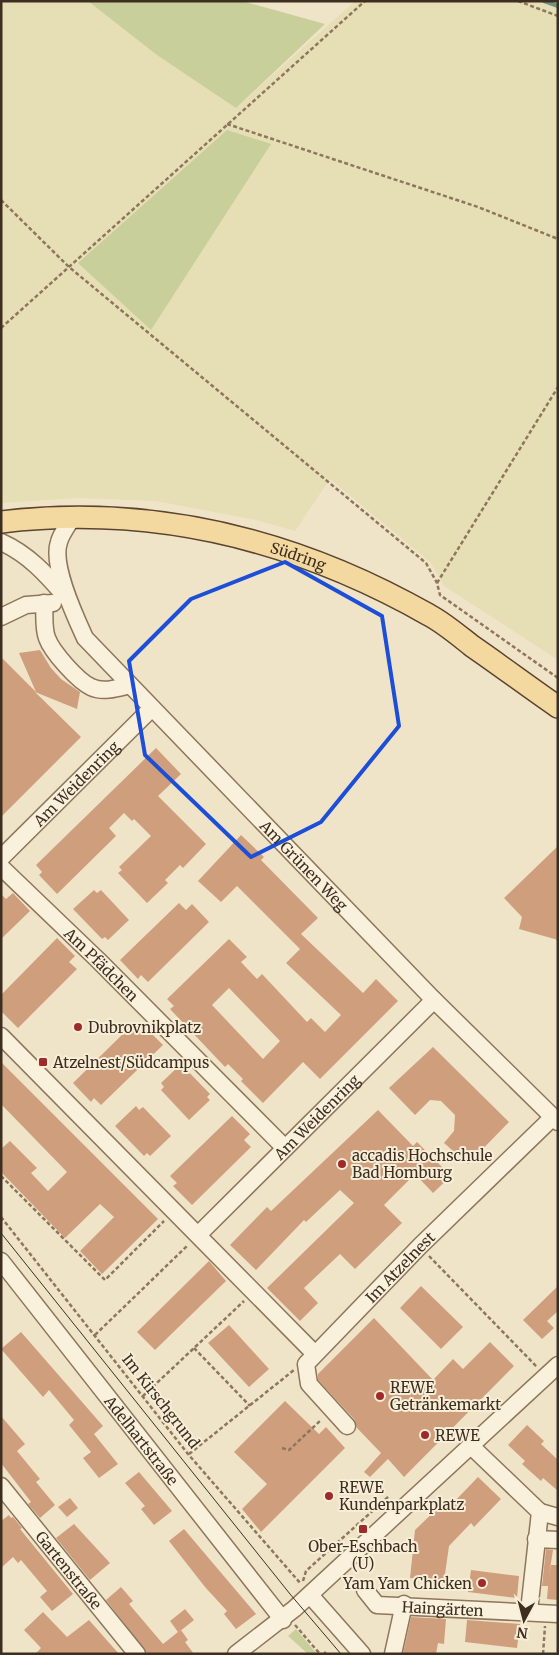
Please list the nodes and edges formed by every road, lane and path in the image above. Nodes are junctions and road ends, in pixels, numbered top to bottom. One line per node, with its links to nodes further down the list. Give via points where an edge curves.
1 (365, 1): 4 (path)
2 (518, 1): 3 (path)
3 (558, 16)
4 (227, 124): 6 (path, via 478,207); 7 (path)
5 (1, 200): 7 (path)
6 (558, 240)
7 (69, 267): 8 (path); 13 (path, via 426,563)
8 (1, 328)
9 (558, 387): 13 (path)
10 (72, 518): 11 (main road, Südring); 14 (street, Am Grünen Weg, via 58,543); 20 (main road, Südring, via 118,519 187,527 248,538 313,560 357,578 431,616)
11 (1, 522)
12 (1, 542): 14 (street, Am Grünen Weg, via 39,566)
13 (437, 583): 17 (path, via 440,595)
14 (67, 600): 15 (street); 18 (street, Am Grünen Weg, via 85,638)
15 (44, 603): 16 (street, via 26,605); 18 (street, via 46,636 51,649 77,675 92,688 106,690)
16 (1, 617)
17 (558, 678)
18 (130, 685): 19 (street, Am Grünen Weg)
19 (152, 708): 21 (street, Am Weidenring); 23 (street, Am Grünen Weg)
20 (558, 708)
21 (1, 858)
22 (1, 867): 26 (street, Am Pfädchen)
23 (434, 1000): 25 (street, Am Grünen Weg); 26 (street, Am Weidenring)
24 (3, 1041): 28 (street)
25 (555, 1119): 31 (street, Im Atzelnest)
26 (285, 1148): 30 (street, Am Weidenring)
27 (1, 1176): 28 (path, via 105,1280)
28 (175, 1210): 30 (street)
29 (1, 1217): 34 (path, Im Kirschgrund)
30 (199, 1234): 33 (street); 34 (path)
31 (420, 1246): 36 (street, Im Atzelnest); 37 (path)
32 (1, 1261): 57 (street, Adelhartstraße)
33 (254, 1292): 35 (path); 36 (street)
34 (95, 1335): 39 (path, Im Kirschgrund)
35 (194, 1348): 39 (path); 40 (path)
36 (310, 1358): 40 (path); 41 (street, via 308,1384)
37 (533, 1363)
38 (558, 1365): 43 (street)
39 (142, 1396): 45 (path, Im Kirschgrund)
40 (250, 1406): 45 (path)
41 (332, 1410): 42 (street); 44 (path, via 289,1450)
42 (347, 1426)
43 (471, 1446): 48 (street); 52 (street)
44 (282, 1448)
45 (188, 1454): 52 (path, Im Kirschgrund)
46 (1, 1486): 60 (street, Gartenstraße)
47 (389, 1496): 52 (path, via 306,1571)
48 (540, 1512): 49 (street); 50 (street)
49 (558, 1517)
50 (536, 1538): 51 (street); 55 (street)
51 (558, 1540)
52 (306, 1590): 57 (street); 62 (street)
53 (365, 1590): 54 (street, Haingärten, via 377,1605)
54 (404, 1604): 55 (street, Haingärten); 63 (street)
55 (529, 1611): 56 (street, Haingärten); 64 (path, via 545,1623)
56 (558, 1614)
57 (283, 1620): 59 (street)
58 (298, 1628): 61 (path)
59 (246, 1651)
60 (137, 1654)
61 (320, 1654)
62 (362, 1654)
63 (392, 1654)
64 (543, 1654)

